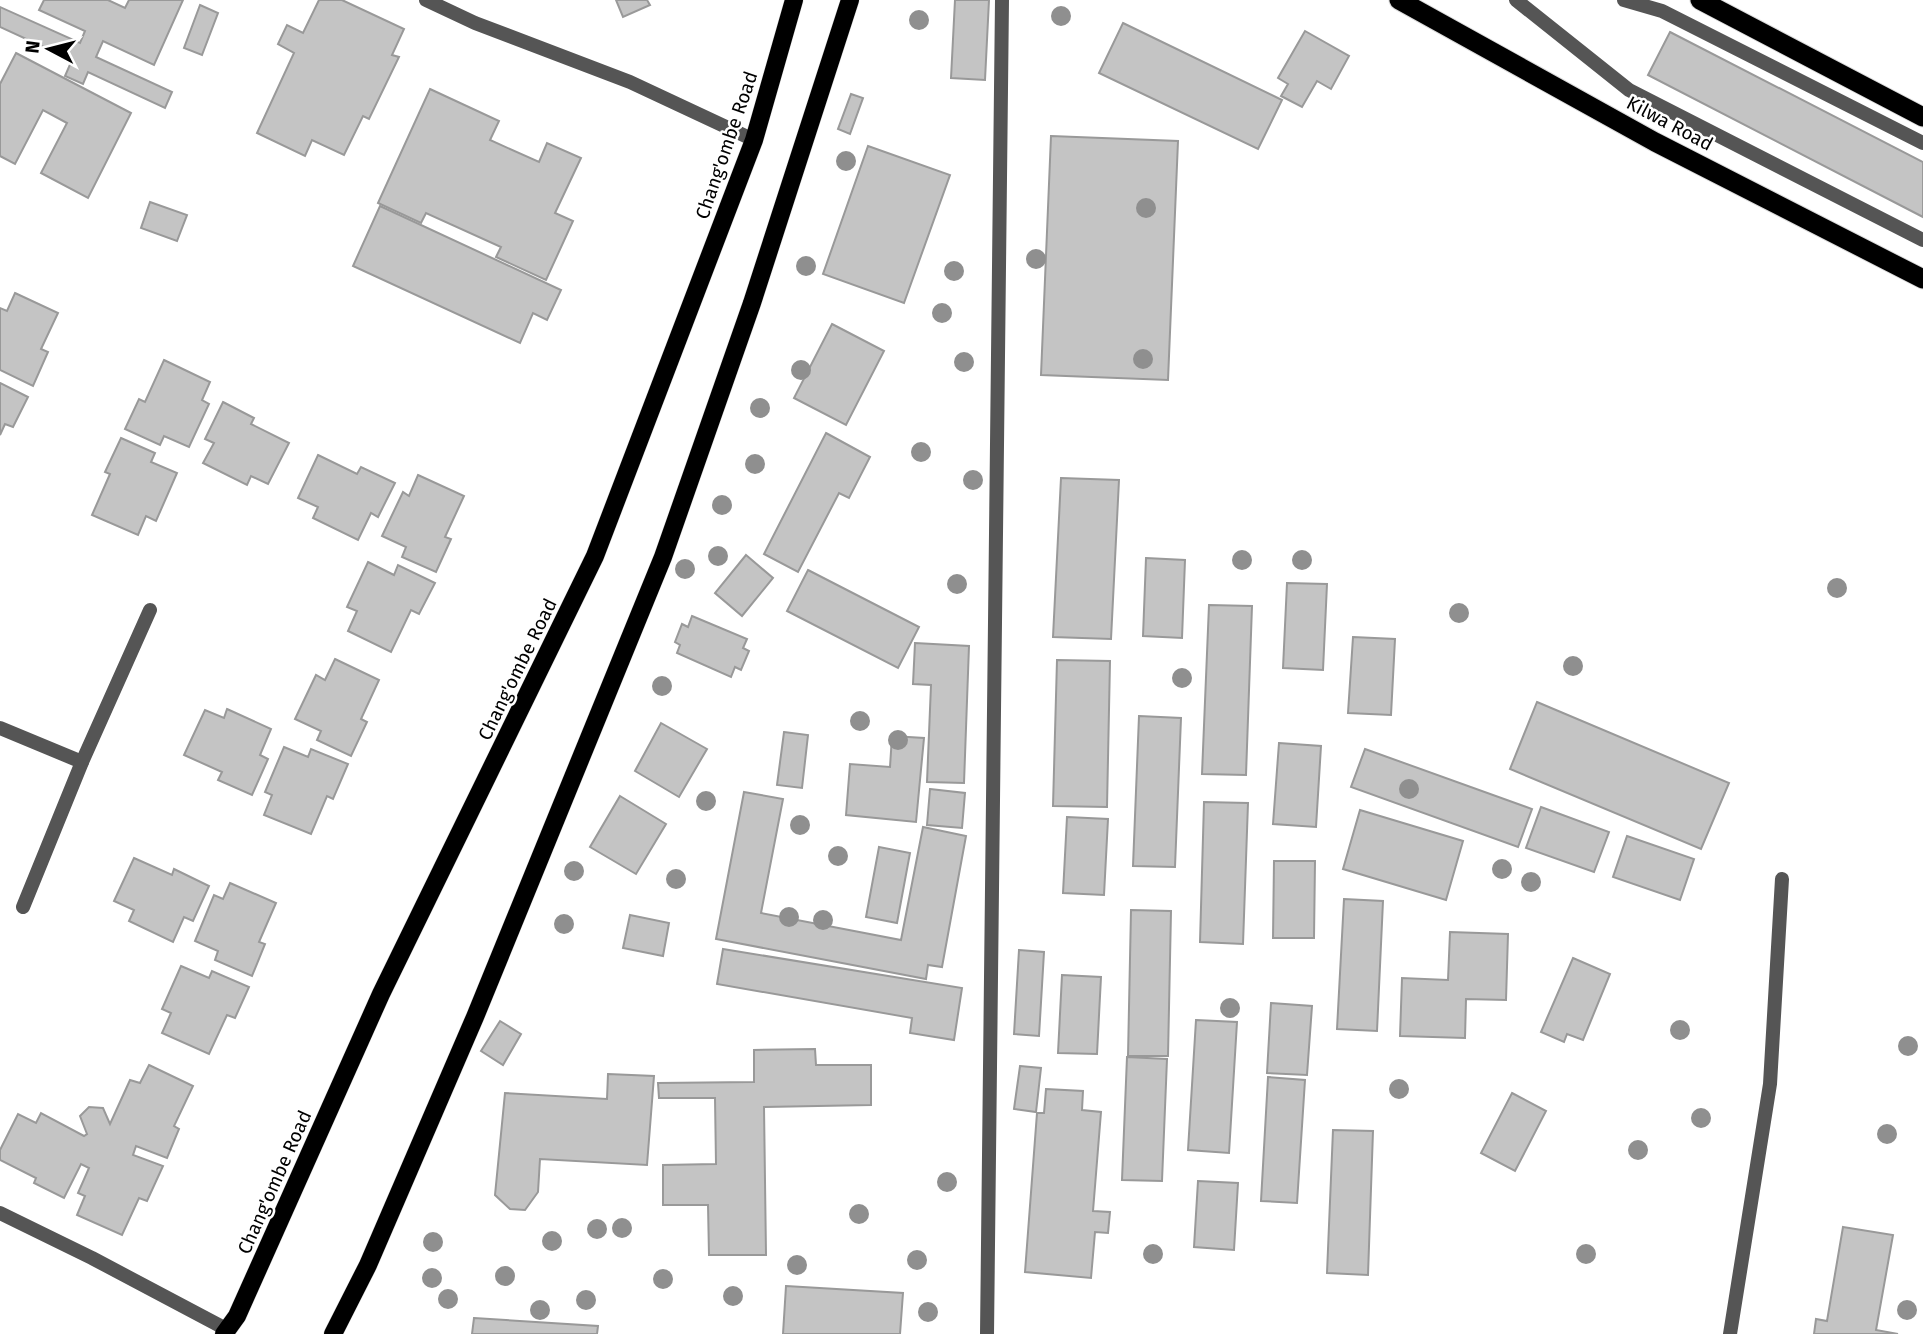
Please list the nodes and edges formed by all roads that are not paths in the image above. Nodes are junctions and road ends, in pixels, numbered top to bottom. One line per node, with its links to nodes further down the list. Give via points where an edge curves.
1 (426, 0): 10 (street, via 630,82)
2 (794, 0): 10 (main road, Chang'ombe Road)
3 (850, 0): 21 (main road, via 752,303 663,557 475,1017 368,1265)
4 (1002, 0): 22 (street)
5 (1399, 0): 13 (highway, Kilwa Road, via 1655,142)
6 (1516, 0): 12 (street, via 1629,90)
7 (1623, 0): 11 (street, via 1662,11)
8 (1700, 0): 9 (highway)
9 (1923, 117)
10 (754, 140): 20 (main road, Chang'ombe Road, via 595,556 381,994 237,1316)
11 (1923, 143)
12 (1923, 240)
13 (1923, 279)
14 (150, 610): 16 (street)
15 (0, 728): 16 (street)
16 (82, 762): 18 (street)
17 (1782, 879): 23 (street, via 1770,1084)
18 (23, 907)
19 (0, 1213): 20 (street)
20 (225, 1332)
21 (333, 1334)
22 (987, 1334)
23 (1730, 1334)

